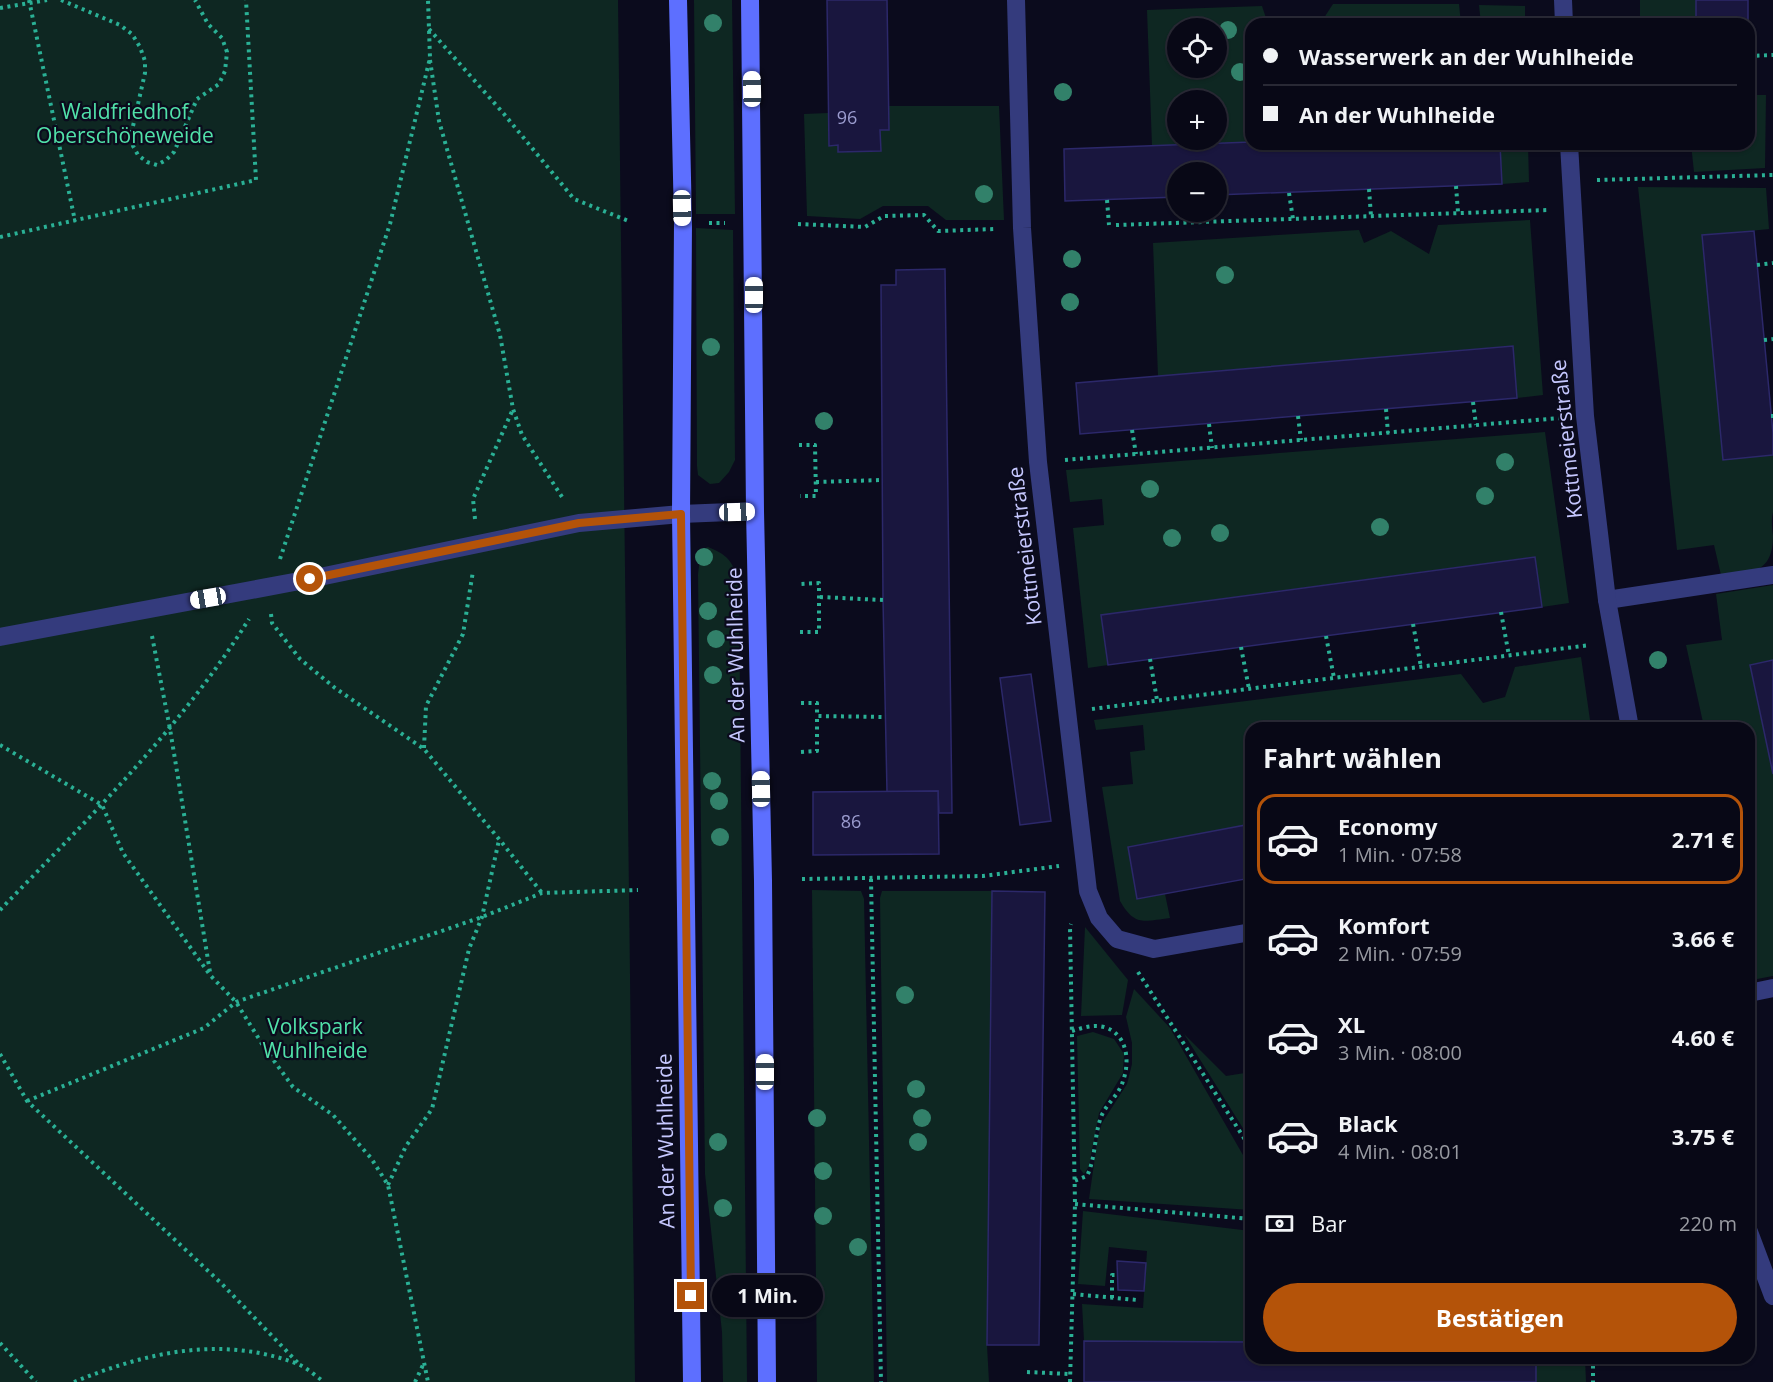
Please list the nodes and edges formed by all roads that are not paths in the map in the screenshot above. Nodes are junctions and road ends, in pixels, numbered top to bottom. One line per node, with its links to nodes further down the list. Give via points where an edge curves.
1 (678, 0): 8 (main road, An der Wuhlheide, via 683,222)
2 (750, 0): 7 (main road, An der Wuhlheide)
3 (1016, 0): 13 (street, Kottmeierstraße, via 1022,228 1038,462 1088,891 1099,918 1117,939 1155,950)
4 (1563, 0): 5 (street)
5 (1564, 18)
6 (1569, 150): 10 (street, Kottmeierstraße, via 1585,416)
7 (755, 511): 8 (street); 19 (main road, An der Wuhlheide)
8 (681, 514): 11 (street, via 579,523); 18 (main road, An der Wuhlheide)
9 (1773, 576): 10 (street)
10 (1607, 600): 12 (street, Kottmeierstraße)
11 (0, 637)
12 (1629, 722)
13 (1245, 933)
14 (1773, 988): 15 (street)
15 (1755, 992)
16 (1755, 1248): 17 (street)
17 (1773, 1296)
18 (692, 1382)
19 (767, 1382)

